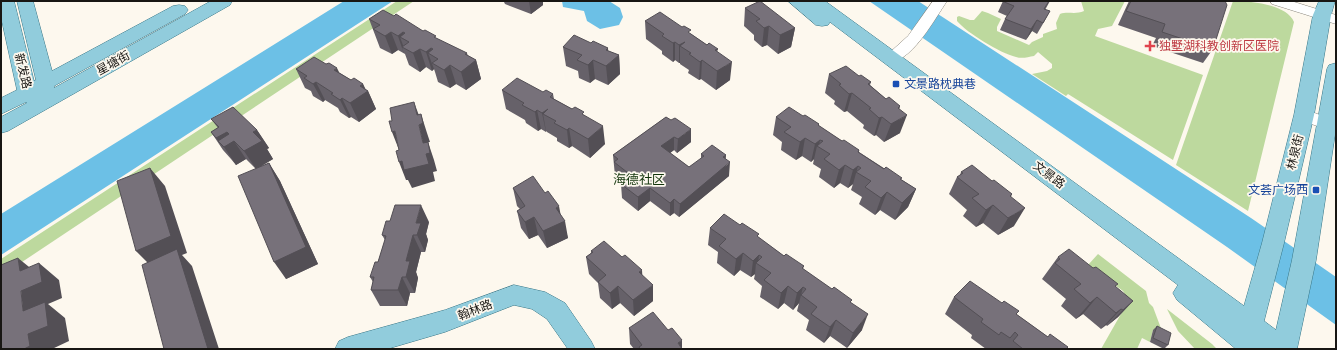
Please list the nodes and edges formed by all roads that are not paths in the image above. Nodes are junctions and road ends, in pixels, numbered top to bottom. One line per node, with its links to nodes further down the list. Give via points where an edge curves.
1 (6, 1): 13 (main road, 新发路)
2 (25, 1): 12 (main road, 新发路)
3 (195, 1): 12 (main road, 星塘街)
4 (224, 1): 13 (main road, 星塘街)
5 (796, 1): 18 (main road, 文景路)
6 (814, 1): 10 (main road, 文景路)
7 (940, 1): 10 (street, via 914,38)
8 (1277, 1): 9 (street)
9 (1328, 12): 15 (main road, 林泉街)
10 (892, 58): 18 (main road, 文景路)
11 (1336, 69): 16 (main road)
12 (46, 82): 13 (main road, 星塘街)
13 (34, 98): 14 (main road, 星塘街); 17 (main road, 星塘街)
14 (1, 107)
15 (1304, 115): 16 (street); 18 (main road, 林泉街, via 1262,280)
16 (1332, 125): 21 (main road)
17 (1, 126)
18 (1250, 341): 21 (main road, 文景路)
19 (348, 349): 20 (main road, 翰林路, via 445,321 514,295 537,299 556,311)
20 (582, 349)
21 (1283, 349)

